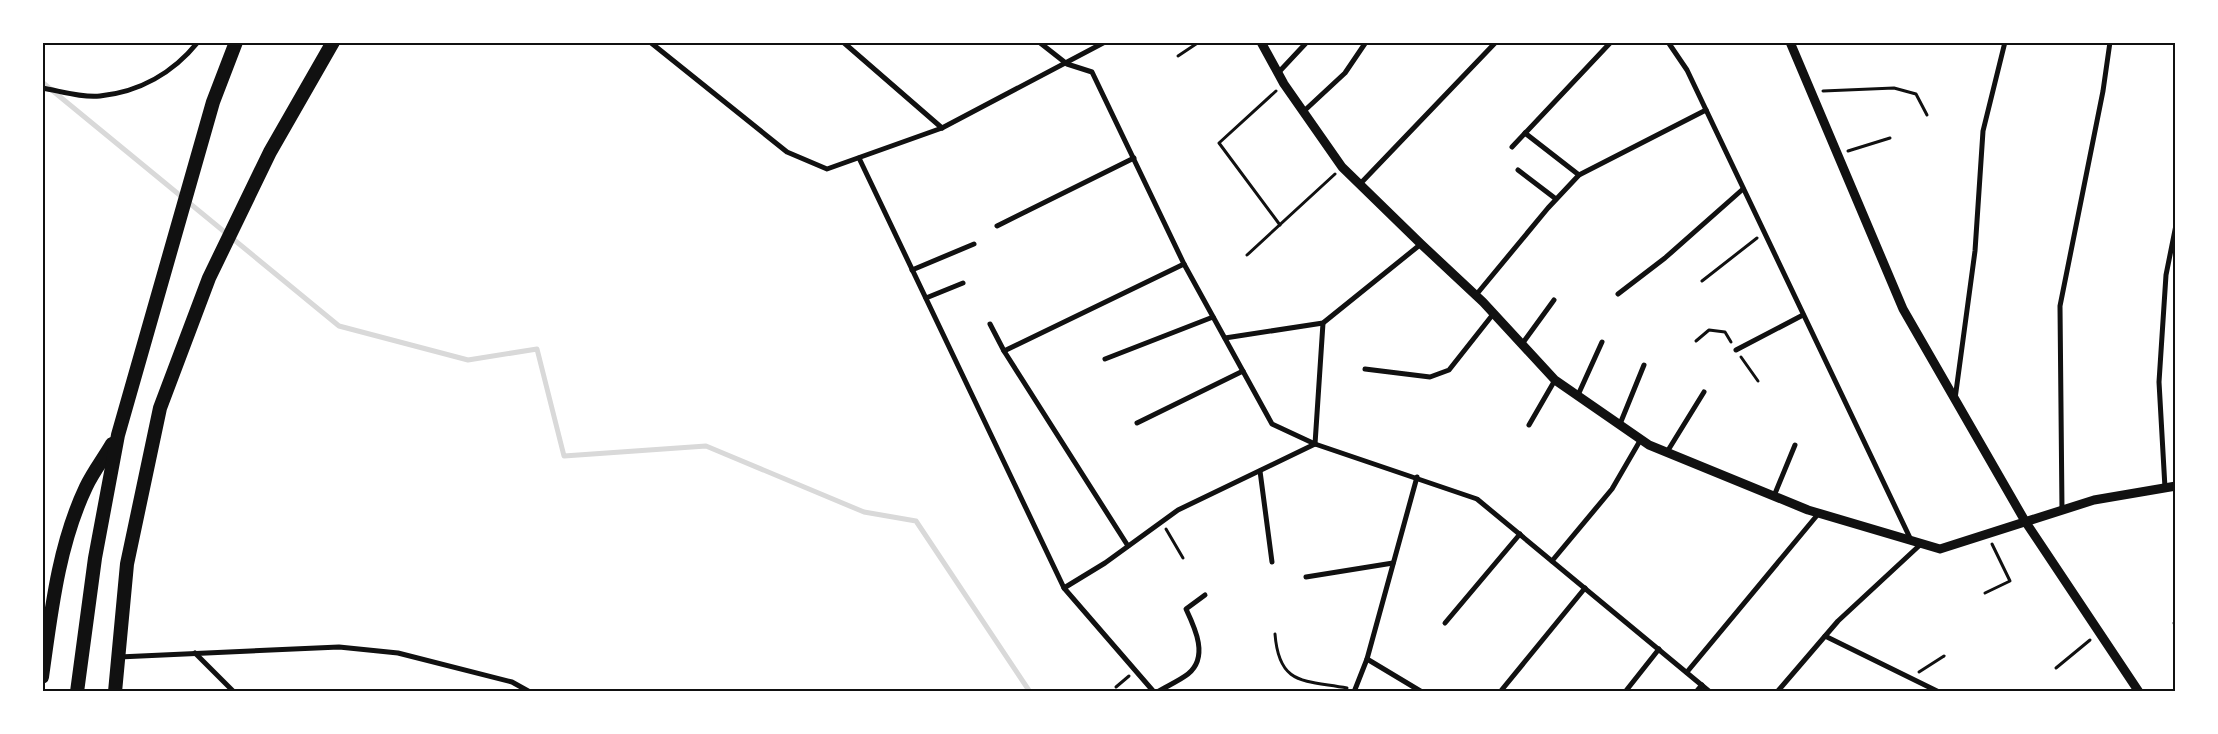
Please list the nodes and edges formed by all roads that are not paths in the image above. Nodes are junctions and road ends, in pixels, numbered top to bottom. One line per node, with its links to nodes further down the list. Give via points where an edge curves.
1 (198, 42): 19 (street, via 182,62 166,73 126,91 98,97)
2 (236, 42): 64 (highway, via 213,102)
3 (334, 42): 92 (highway, via 270,152 209,278 160,408 127,564)
4 (650, 42): 25 (street, via 787,152 827,170)
5 (843, 42): 22 (street)
6 (1039, 42): 17 (street)
7 (1105, 42): 17 (street)
8 (1261, 42): 18 (street)
9 (1307, 42): 18 (street)
10 (1366, 42): 21 (street, via 1345,73)
11 (1496, 42): 29 (street)
12 (1611, 42): 23 (street)
13 (1668, 42): 20 (street, via 1687,70)
14 (1790, 42): 60 (street, via 1904,309)
15 (2005, 42): 60 (street, via 1983,131 1975,251)
16 (2110, 42): 74 (street, via 2060,306)
17 (1067, 64): 22 (street); 26 (street, via 1092,72)
18 (1278, 72): 21 (street)
19 (42, 88)
20 (1706, 110): 28 (street); 30 (street)
21 (1303, 112): 29 (street, via 1342,167)
22 (942, 128): 25 (street)
23 (1525, 133): 24 (street); 28 (street)
24 (1512, 147)
25 (859, 158): 37 (street)
26 (1134, 158): 32 (street); 36 (street)
27 (1518, 170): 31 (street)
28 (1579, 175): 31 (street)
29 (1360, 184): 35 (street)
30 (1743, 189): 39 (street, via 1665,258); 44 (street)
31 (1556, 199): 40 (street)
32 (997, 226)
33 (2176, 226): 72 (street, via 2166,276 2159,382)
34 (974, 244): 37 (street)
35 (1421, 244): 40 (street); 46 (street)
36 (1184, 264): 45 (street); 52 (street)
37 (912, 270): 41 (street)
38 (963, 283): 41 (street)
39 (1618, 294)
40 (1476, 295): 43 (street)
41 (926, 298): 85 (street)
42 (1554, 300): 50 (street)
43 (1494, 313): 50 (street); 55 (street, via 1449,370 1430,377)
44 (1803, 315): 51 (street); 78 (street)
45 (1213, 317): 48 (street); 53 (street)
46 (1323, 323): 48 (street); 66 (street)
47 (990, 324): 52 (street)
48 (1225, 338): 56 (street)
49 (1602, 342): 59 (street)
50 (1522, 344): 57 (street)
51 (1736, 350)
52 (1004, 351): 80 (street)
53 (1105, 359)
54 (1644, 365): 62 (street)
55 (1364, 369)
56 (1243, 371): 61 (street); 66 (street, via 1272,424)
57 (1555, 380): 59 (street); 63 (street)
58 (1704, 392): 68 (street)
59 (1578, 396): 62 (street)
60 (1955, 400): 76 (street)
61 (1137, 423)
62 (1620, 424): 65 (street)
63 (1529, 425)
64 (118, 435): 93 (highway, via 86,486 74,521 60,564); 99 (highway, via 95,558)
65 (1641, 439): 68 (street); 81 (street, via 1612,488)
66 (1315, 444): 69 (street); 70 (street)
67 (1795, 445): 73 (street)
68 (1667, 452): 73 (street)
69 (1260, 471): 80 (street, via 1178,510); 82 (street)
70 (1417, 477): 77 (street, via 1477,499); 83 (street)
71 (2176, 486): 72 (street)
72 (2165, 488): 74 (street, via 2094,500)
73 (1774, 496): 75 (street)
74 (2062, 510): 76 (street)
75 (1819, 513): 78 (street); 95 (street)
76 (2025, 521): 79 (street, via 1940,549); 111 (street)
77 (1520, 534): 81 (street); 88 (street)
78 (1911, 540): 79 (street)
79 (1921, 543): 89 (street)
80 (1128, 546): 85 (street)
81 (1552, 561): 86 (street)
82 (1272, 562)
83 (1393, 563): 84 (street); 94 (street)
84 (1306, 577)
85 (1064, 588): 103 (street)
86 (1585, 588): 90 (street); 105 (street)
87 (1204, 595): 103 (street, via 1186,609 1198,635 1198,659 1189,673)
88 (1445, 623)
89 (1825, 636): 109 (street); 110 (street)
90 (1659, 649): 95 (street); 106 (street)
91 (195, 653): 92 (street); 101 (street); 102 (street, via 339,647 398,653 512,682)
92 (118, 657): 100 (highway)
93 (44, 658): 96 (highway)
94 (1367, 659): 98 (street); 104 (street)
95 (1687, 672): 97 (street)
96 (42, 677)
97 (1702, 685): 107 (street); 108 (street)
98 (1354, 690)
99 (77, 692)
100 (115, 692)
101 (234, 692)
102 (530, 692)
103 (1156, 692)
104 (1422, 692)
105 (1500, 692)
106 (1625, 692)
107 (1696, 692)
108 (1710, 692)
109 (1777, 692)
110 (1939, 692)
111 (2139, 692)

